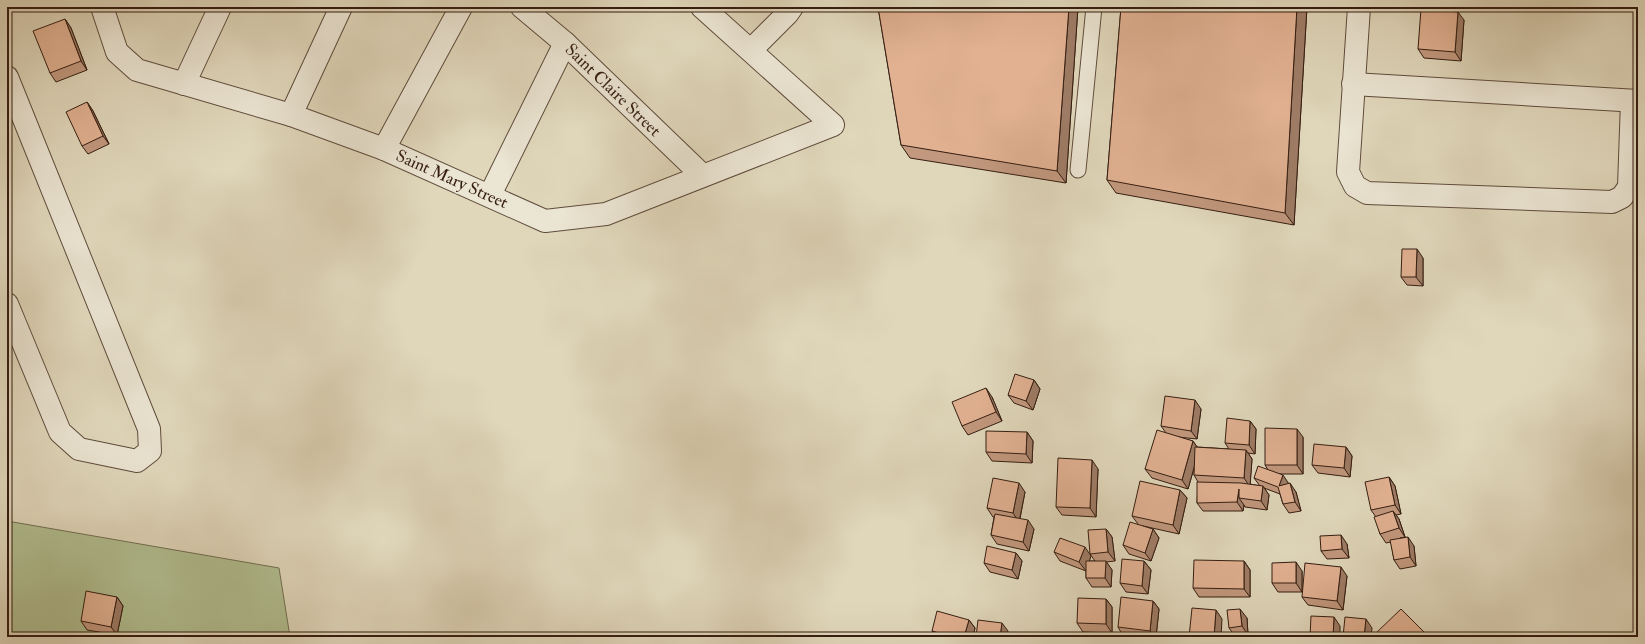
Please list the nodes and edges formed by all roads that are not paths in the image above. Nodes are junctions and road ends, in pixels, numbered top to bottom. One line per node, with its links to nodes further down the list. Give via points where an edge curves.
1 (102, 7): 13 (street, Saint Mary Street, via 117,52 136,70)
2 (220, 7): 13 (street)
3 (341, 7): 16 (street)
4 (461, 7): 17 (street)
5 (522, 7): 10 (street, Saint Claire Street)
6 (702, 7): 11 (street)
7 (792, 7): 11 (street)
8 (1094, 7): 18 (lane)
9 (1359, 7): 14 (street)
10 (565, 43): 19 (street, Saint Claire Street); 20 (street)
11 (751, 50): 19 (street, Saint Mary Street, via 833,125)
12 (7, 77): 21 (street, via 149,429 150,451 137,460 79,449 60,432)
13 (184, 84): 16 (street, Saint Mary Street)
14 (1353, 84): 15 (street); 15 (street, via 1348,172 1355,186 1367,193 1612,202 1622,198 1629,187)
15 (1635, 101)
16 (291, 115): 17 (street, Saint Mary Street)
17 (384, 149): 20 (street, Saint Mary Street)
18 (1078, 170)
19 (702, 175): 20 (street, Saint Mary Street, via 606,214 545,221)
20 (490, 195)
21 (7, 304)

